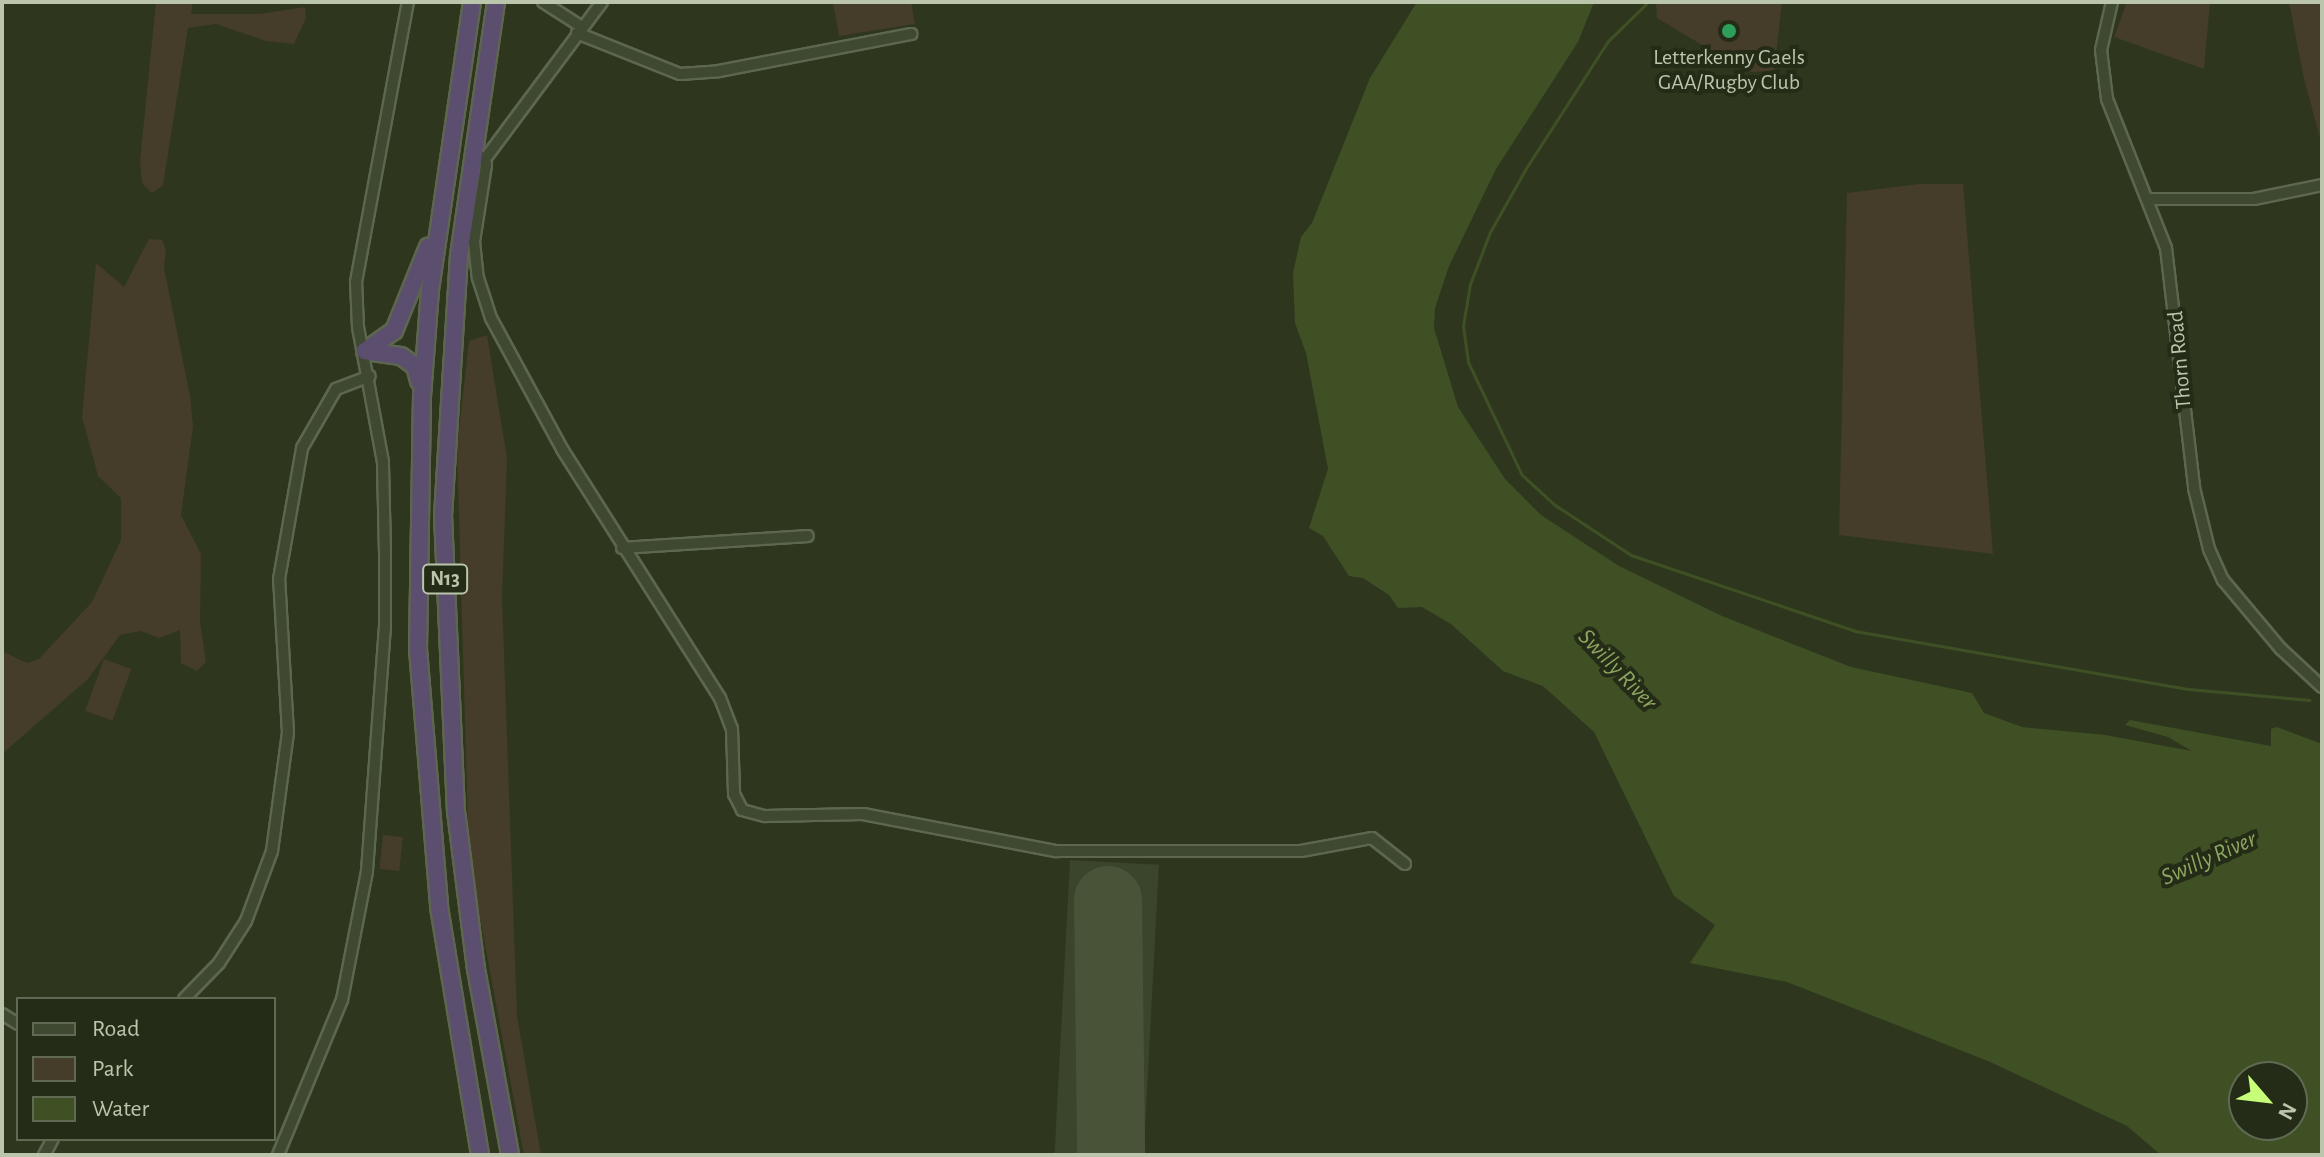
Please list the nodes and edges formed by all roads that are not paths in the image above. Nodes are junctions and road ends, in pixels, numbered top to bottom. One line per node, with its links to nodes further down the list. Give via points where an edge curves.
1 (408, 2): 13 (street, via 356,282)
2 (472, 2): 12 (highway, N13)
3 (496, 2): 9 (highway, N13)
4 (543, 2): 7 (street)
5 (602, 2): 7 (street)
6 (2112, 2): 11 (street, Thorn Road, via 2101,50 2107,99)
7 (579, 30): 8 (street, via 680,74); 9 (street)
8 (911, 34)
9 (478, 156): 17 (street, via 474,242 484,299 531,395); 23 (highway, N13, via 445,428 445,643 466,892)
10 (2322, 185): 11 (street, via 2254,199)
11 (2150, 199): 18 (street, Thorn Road, via 2170,267 2194,488 2209,549 2223,580 2281,649)
12 (436, 229): 13 (highway, via 394,331); 15 (highway, N13)
13 (365, 351): 14 (street); 15 (highway, via 411,362)
14 (370, 376): 20 (street, via 336,389 302,448 279,579 287,753 272,851 246,921 213,971); 21 (street, via 383,462 385,627 367,871 342,1000)
15 (422, 396): 22 (highway, N13, via 418,649 429,819 449,984)
16 (808, 536): 17 (street)
17 (622, 548): 19 (street, via 724,706 732,729 734,794 737,805 750,814 863,814 1056,851 1301,851 1372,838)
18 (2322, 687)
19 (1405, 864)
20 (186, 997)
21 (278, 1155)
22 (480, 1155)
23 (510, 1155)

